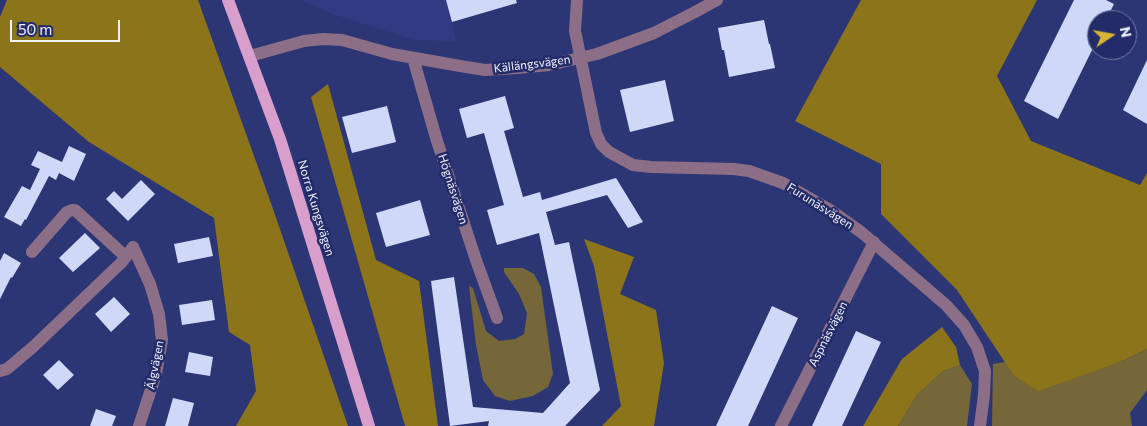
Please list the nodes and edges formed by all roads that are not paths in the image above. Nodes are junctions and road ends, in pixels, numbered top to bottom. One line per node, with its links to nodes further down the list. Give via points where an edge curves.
1 (228, 0): 4 (main road, Norra Kungsvägen)
2 (577, 0): 6 (street, Furunäsvägen, via 575,31)
3 (716, 0): 6 (street, Källängsvägen, via 654,33)
4 (250, 56): 5 (street, Källängsvägen, via 304,40 323,39 342,40); 13 (main road, Norra Kungsvägen, via 280,138)
5 (413, 58): 6 (street, Källängsvägen, via 485,70 549,65); 10 (street, Högnäsvägen, via 437,141)
6 (580, 58): 7 (street, Furunäsvägen, via 596,133 609,152 633,165 651,168 749,171 783,183 830,210)
7 (874, 242): 14 (street, Aspnäsvägen); 15 (street, Furunäsvägen, via 946,305 977,348 984,370)
8 (32, 252): 9 (street, via 67,212 75,210)
9 (130, 252): 11 (street, via 32,347); 12 (street, Älgvägen, via 150,284 159,314 162,340 156,374)
10 (497, 318)
11 (0, 372)
12 (139, 426)
13 (369, 426)
14 (781, 426)
15 (980, 426)

